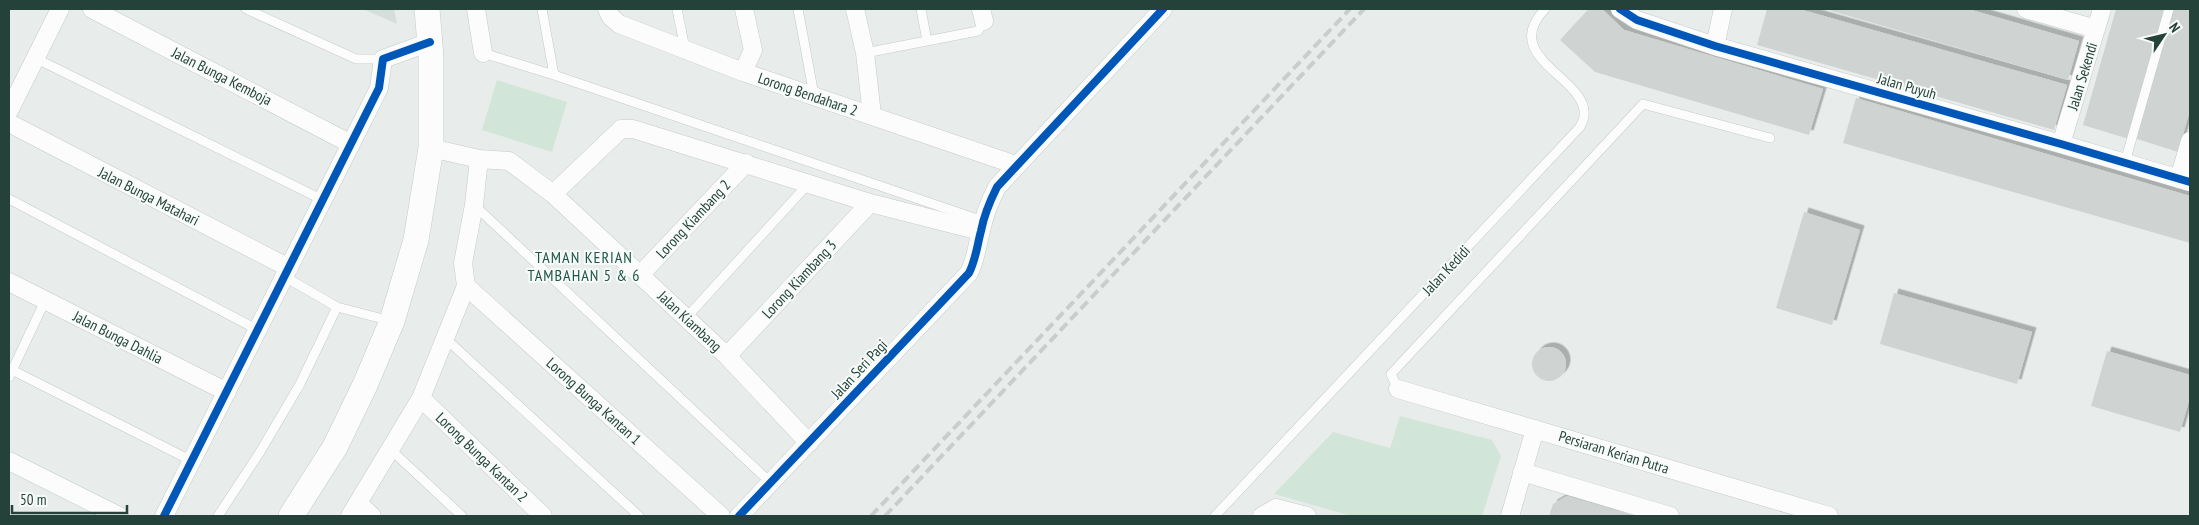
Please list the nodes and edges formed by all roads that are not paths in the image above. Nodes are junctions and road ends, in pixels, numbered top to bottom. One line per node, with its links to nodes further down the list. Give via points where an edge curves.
1 (60, 9): 28 (street)
2 (92, 9): 38 (street, Jalan Bunga Kemboja)
3 (246, 9): 29 (lane, via 356,59)
4 (427, 9): 23 (street)
5 (476, 9): 26 (street)
6 (542, 9): 31 (lane)
7 (607, 9): 25 (street, Lorong Bendahara 2, via 619,24)
8 (677, 9): 25 (lane)
9 (744, 9): 30 (street, via 753,50)
10 (798, 9): 32 (lane)
11 (855, 9): 27 (street)
12 (921, 9): 22 (lane)
13 (1163, 9): 44 (street, Jalan Seri Pagi)
14 (1545, 9): 86 (lane, Jalan Kedidi, via 1532,25 1531,41 1539,55 1578,97 1584,117 1580,127)
15 (1723, 9): 24 (street)
16 (2026, 9): 21 (street)
17 (2102, 9): 21 (street, Jalan Sekendi)
18 (2169, 9): 42 (lane)
19 (1625, 10): 24 (street, Jalan Puyuh, via 1637,20)
20 (982, 15): 22 (lane, via 978,31)
21 (2096, 29): 39 (street, Jalan Sekendi)
22 (928, 41): 27 (lane)
23 (430, 42): 29 (street); 40 (street)
24 (1715, 46): 39 (street, Jalan Puyuh)
25 (685, 50): 30 (street, Lorong Bendahara 2)
26 (482, 53): 31 (lane)
27 (865, 53): 34 (street)
28 (36, 58): 33 (street); 49 (lane)
29 (383, 59): 38 (street, via 379,88)
30 (743, 72): 32 (street, Lorong Bendahara 2)
31 (554, 75): 52 (lane)
32 (814, 95): 34 (street, Lorong Bendahara 2)
33 (9, 111)
34 (872, 115): 44 (street, Lorong Bendahara 2)
35 (9, 123): 53 (street, Jalan Bunga Matahari)
36 (1770, 138): 65 (lane, via 1643,104 1392,374)
37 (2190, 142): 45 (street)
38 (352, 144): 49 (street)
39 (2061, 144): 42 (street, Jalan Puyuh)
40 (431, 148): 41 (street, Jalan Kiambang); 60 (street, via 416,240)
41 (479, 159): 47 (street, Jalan Kiambang, via 510,161); 51 (street)
42 (2125, 162): 45 (street, Jalan Puyuh)
43 (746, 163): 46 (street); 47 (street, via 633,129 621,129); 54 (street, Lorong Kiambang 2)
44 (1016, 166): 52 (street, Jalan Seri Pagi, via 997,187)
45 (2185, 181)
46 (810, 182): 50 (street); 59 (lane)
47 (553, 194): 54 (street, Jalan Kiambang)
48 (9, 200): 61 (lane)
49 (323, 200): 53 (street)
50 (870, 203): 52 (street); 63 (street, Lorong Kiambang 3)
51 (474, 205): 56 (street, via 463,264); 74 (lane)
52 (982, 226): 69 (street, Jalan Seri Pagi, via 977,257 969,273)
53 (290, 275): 58 (lane); 61 (street)
54 (640, 275): 59 (street, Jalan Kiambang)
55 (9, 282): 57 (street, Jalan Bunga Dahlia)
56 (466, 286): 62 (street); 84 (street, Lorong Bunga Kantan 1)
57 (45, 300): 64 (lane); 66 (street, Jalan Bunga Dahlia)
58 (338, 307): 60 (lane); 78 (lane, via 300,384)
59 (686, 318): 63 (street, Jalan Kiambang)
60 (392, 322): 79 (street, via 366,385 334,447)
61 (258, 330): 66 (street)
62 (445, 338): 67 (street); 83 (lane)
63 (727, 356): 69 (street, Jalan Kiambang)
64 (10, 374): 72 (lane)
65 (1398, 388): 68 (street, Persiaran Kerian Putra)
66 (227, 392): 72 (street)
67 (421, 398): 70 (street); 82 (street, Lorong Bunga Kantan 2)
68 (1535, 429): 73 (street); 91 (street, Persiaran Kerian Putra)
69 (809, 443): 74 (street, Jalan Seri Pagi)
70 (390, 449): 75 (street); 81 (lane)
71 (9, 461): 76 (street)
72 (192, 461): 77 (street)
73 (1522, 472): 89 (street); 90 (street)
74 (771, 482): 85 (street, Jalan Seri Pagi)
75 (354, 510): 80 (street)
76 (119, 516)
77 (164, 516)
78 (218, 516)
79 (291, 516)
80 (372, 516)
81 (462, 516)
82 (543, 516)
83 (639, 516)
84 (721, 516)
85 (739, 516)
86 (1215, 516)
87 (1262, 516): 88 (street, via 1271,509)
88 (1308, 516)
89 (1510, 516)
90 (1670, 516)
91 (1829, 516)

